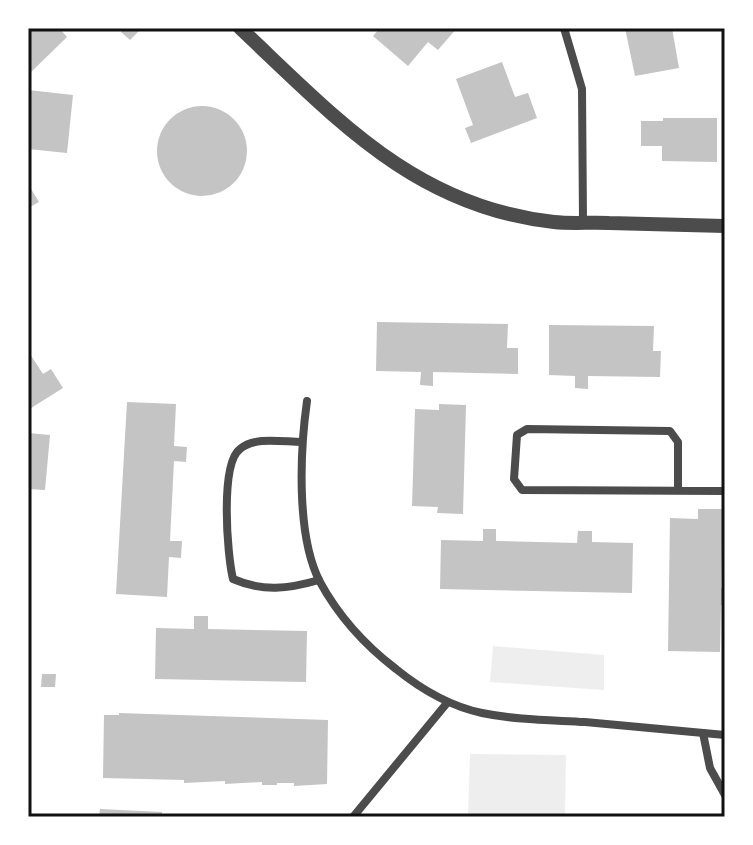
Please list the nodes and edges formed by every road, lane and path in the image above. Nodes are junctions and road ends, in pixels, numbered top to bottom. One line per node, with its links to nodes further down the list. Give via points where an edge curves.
1 (240, 28): 3 (street, via 344,126 406,172 506,213)
2 (564, 28): 3 (street, via 582,89)
3 (583, 222): 4 (street)
4 (725, 226)
5 (307, 401): 6 (street)
6 (302, 442): 9 (street, via 303,512); 9 (street, via 249,443 237,451 229,465 228,557 233,579 253,588 295,587)
7 (678, 490): 7 (street, via 522,490 514,479 517,435 527,429 670,431 678,442); 8 (street)
8 (725, 491)
9 (319, 580): 10 (street, via 369,646)
10 (447, 703): 11 (street, via 521,719); 14 (street)
11 (703, 733): 12 (street); 13 (street, via 710,768)
12 (725, 735)
13 (725, 795)
14 (353, 817)

